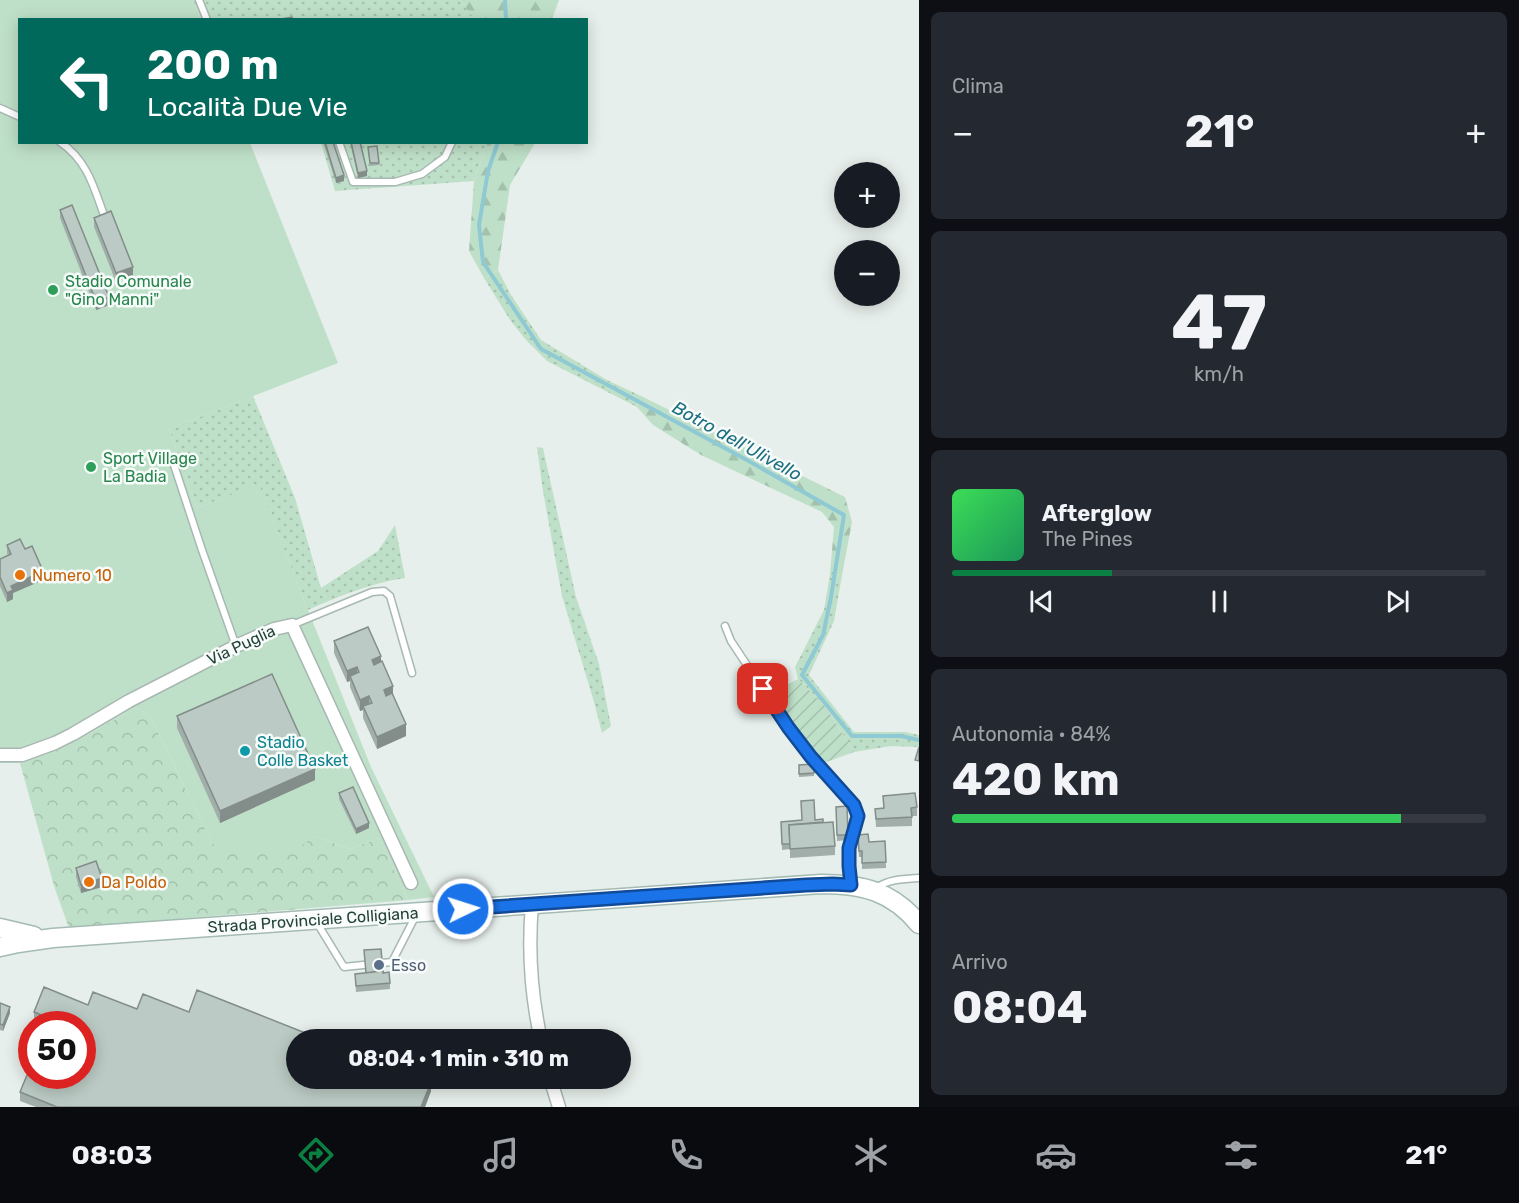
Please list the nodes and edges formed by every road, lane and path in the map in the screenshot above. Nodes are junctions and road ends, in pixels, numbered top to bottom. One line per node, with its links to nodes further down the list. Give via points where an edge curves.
1 (200, 0): 2 (lane)
2 (206, 18)
3 (0, 108): 4 (lane)
4 (18, 116)
5 (63, 144): 8 (lane, via 85,166)
6 (340, 144): 7 (lane, via 353,182 395,182 422,174 445,157)
7 (451, 144)
8 (105, 218)
9 (173, 462): 12 (lane)
10 (292, 625): 12 (street, Via Puglia); 13 (lane, via 372,592 384,591 390,596); 16 (street, Via Puglia)
11 (724, 626): 17 (lane, via 788,727 854,805 858,816 849,848)
12 (236, 646): 14 (street, Via Puglia, via 61,741 26,754)
13 (412, 673)
14 (0, 755)
15 (919, 878): 18 (lane, via 886,882)
16 (411, 883)
17 (851, 885): 18 (main road, Strada Provinciale Colligiana); 19 (main road, Strada Provinciale Colligiana, via 796,885)
18 (873, 890): 22 (main road, Strada Provinciale Colligiana, via 901,905)
19 (532, 904): 20 (main road, Strada Provinciale Colligiana); 26 (street, via 532,986)
20 (417, 913): 21 (main road, Strada Provinciale Colligiana); 21 (lane, via 392,962 344,967)
21 (315, 920): 24 (main road, Strada Provinciale Colligiana)
22 (919, 924)
23 (0, 928): 24 (main road, Strada Provinciale Colligiana)
24 (53, 938): 25 (main road, Strada Provinciale Colligiana)
25 (0, 947)
26 (538, 1029)
27 (553, 1089): 28 (street)
28 (559, 1107)

